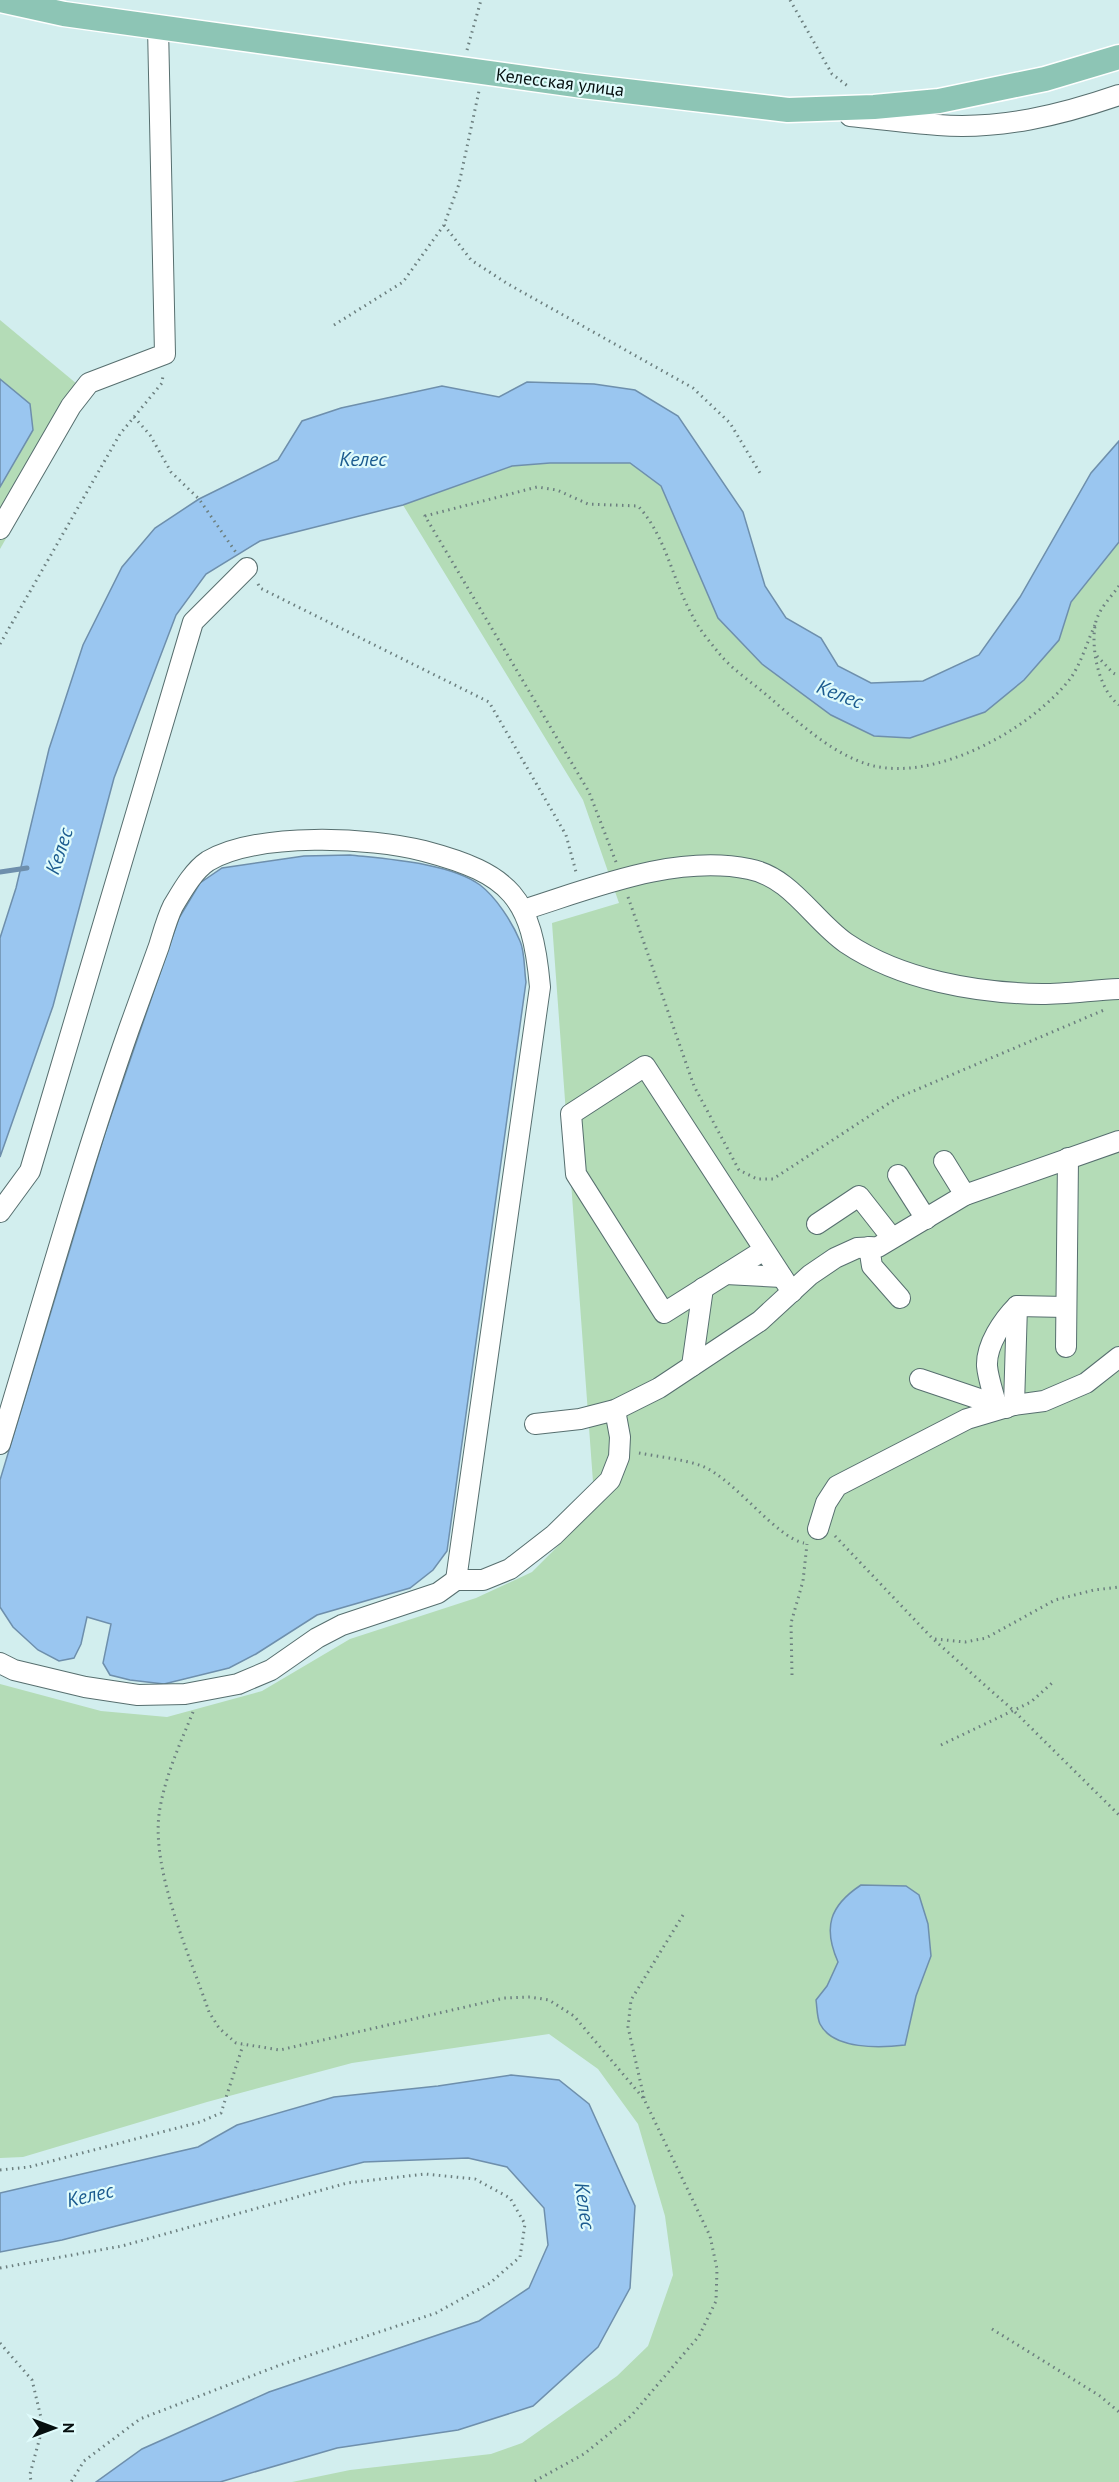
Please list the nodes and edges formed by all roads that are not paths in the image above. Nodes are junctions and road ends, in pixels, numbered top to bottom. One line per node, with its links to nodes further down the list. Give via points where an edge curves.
1 (2, 2): 2 (main road, Келесская улица)
2 (158, 27): 5 (main road, Келесская улица); 6 (street, via 165,354 89,383 71,406)
3 (1119, 57): 5 (main road, Келесская улица, via 1045,79 939,101)
4 (1119, 95): 5 (street, via 1067,113 1007,123 940,126)
5 (788, 110)
6 (0, 529)
7 (246, 568): 15 (street, via 193,622 30,1172)
8 (523, 910): 9 (street, via 662,870 710,864 752,869 780,883 845,942 883,963 926,978 988,990 1042,994); 34 (street, via 518,900 492,876 463,861 400,844 333,839 277,842 230,852 207,862 191,878 172,908 113,1074); 36 (street, via 537,953 540,987)
9 (1119, 988)
10 (1119, 1141): 11 (street)
11 (1068, 1158): 14 (street); 26 (street)
12 (944, 1161): 14 (street)
13 (898, 1175): 16 (street)
14 (965, 1195): 16 (street)
15 (0, 1212)
16 (926, 1219): 18 (street)
17 (817, 1224): 18 (street, via 859,1196)
18 (892, 1238): 19 (street, via 878,1247)
19 (869, 1247): 22 (street, via 857,1248); 24 (street, via 872,1266)
20 (764, 1250): 21 (street); 22 (street); 23 (street, via 645,1066 571,1114 576,1174 664,1313)
21 (726, 1274): 22 (street); 23 (street)
22 (787, 1284): 29 (street, via 760,1321)
23 (704, 1288): 29 (street)
24 (900, 1298)
25 (1017, 1306): 26 (street); 31 (street); 31 (street, via 1005,1318 988,1354 987,1367)
26 (1066, 1307): 27 (street)
27 (1066, 1347)
28 (1119, 1357): 31 (street, via 1086,1383 1044,1401)
29 (692, 1366): 32 (street)
30 (920, 1379): 31 (street)
31 (1005, 1406): 35 (street, via 967,1419 837,1486)
32 (615, 1410): 33 (street); 36 (street, via 619,1456 610,1480 554,1535 510,1569 483,1580)
33 (535, 1425)
34 (0, 1444)
35 (812, 1536)
36 (456, 1580): 37 (street, via 438,1593 342,1625 271,1670 238,1684 185,1695 138,1695 86,1687)
37 (0, 1664)

